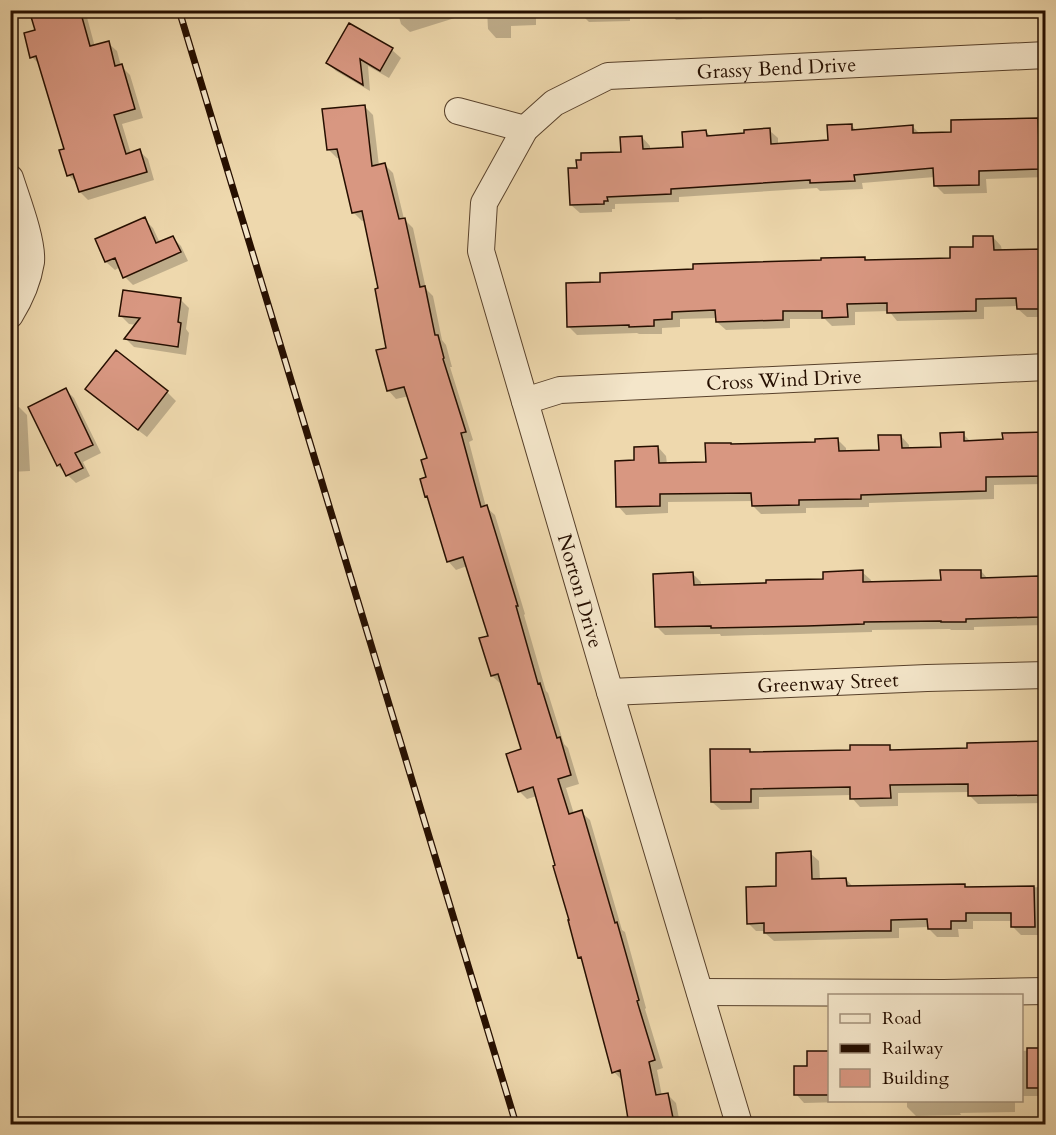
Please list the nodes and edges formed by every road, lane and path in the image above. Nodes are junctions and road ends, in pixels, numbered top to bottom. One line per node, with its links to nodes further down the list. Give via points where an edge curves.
1 (1046, 55): 3 (street, Grassy Bend Drive, via 608,76 554,103)
2 (458, 111): 3 (street)
3 (525, 129): 7 (street, Norton Drive, via 484,203 481,251)
4 (10, 178): 5 (street, via 30,243 31,260 20,299)
5 (10, 315)
6 (1046, 367): 7 (street, Cross Wind Drive, via 560,390)
7 (525, 401): 9 (street, Norton Drive)
8 (1046, 675): 9 (street, Greenway Street)
9 (610, 692): 11 (street, Norton Drive)
10 (1046, 991): 11 (street)
11 (700, 992): 12 (street, Norton Drive)
12 (739, 1125)

